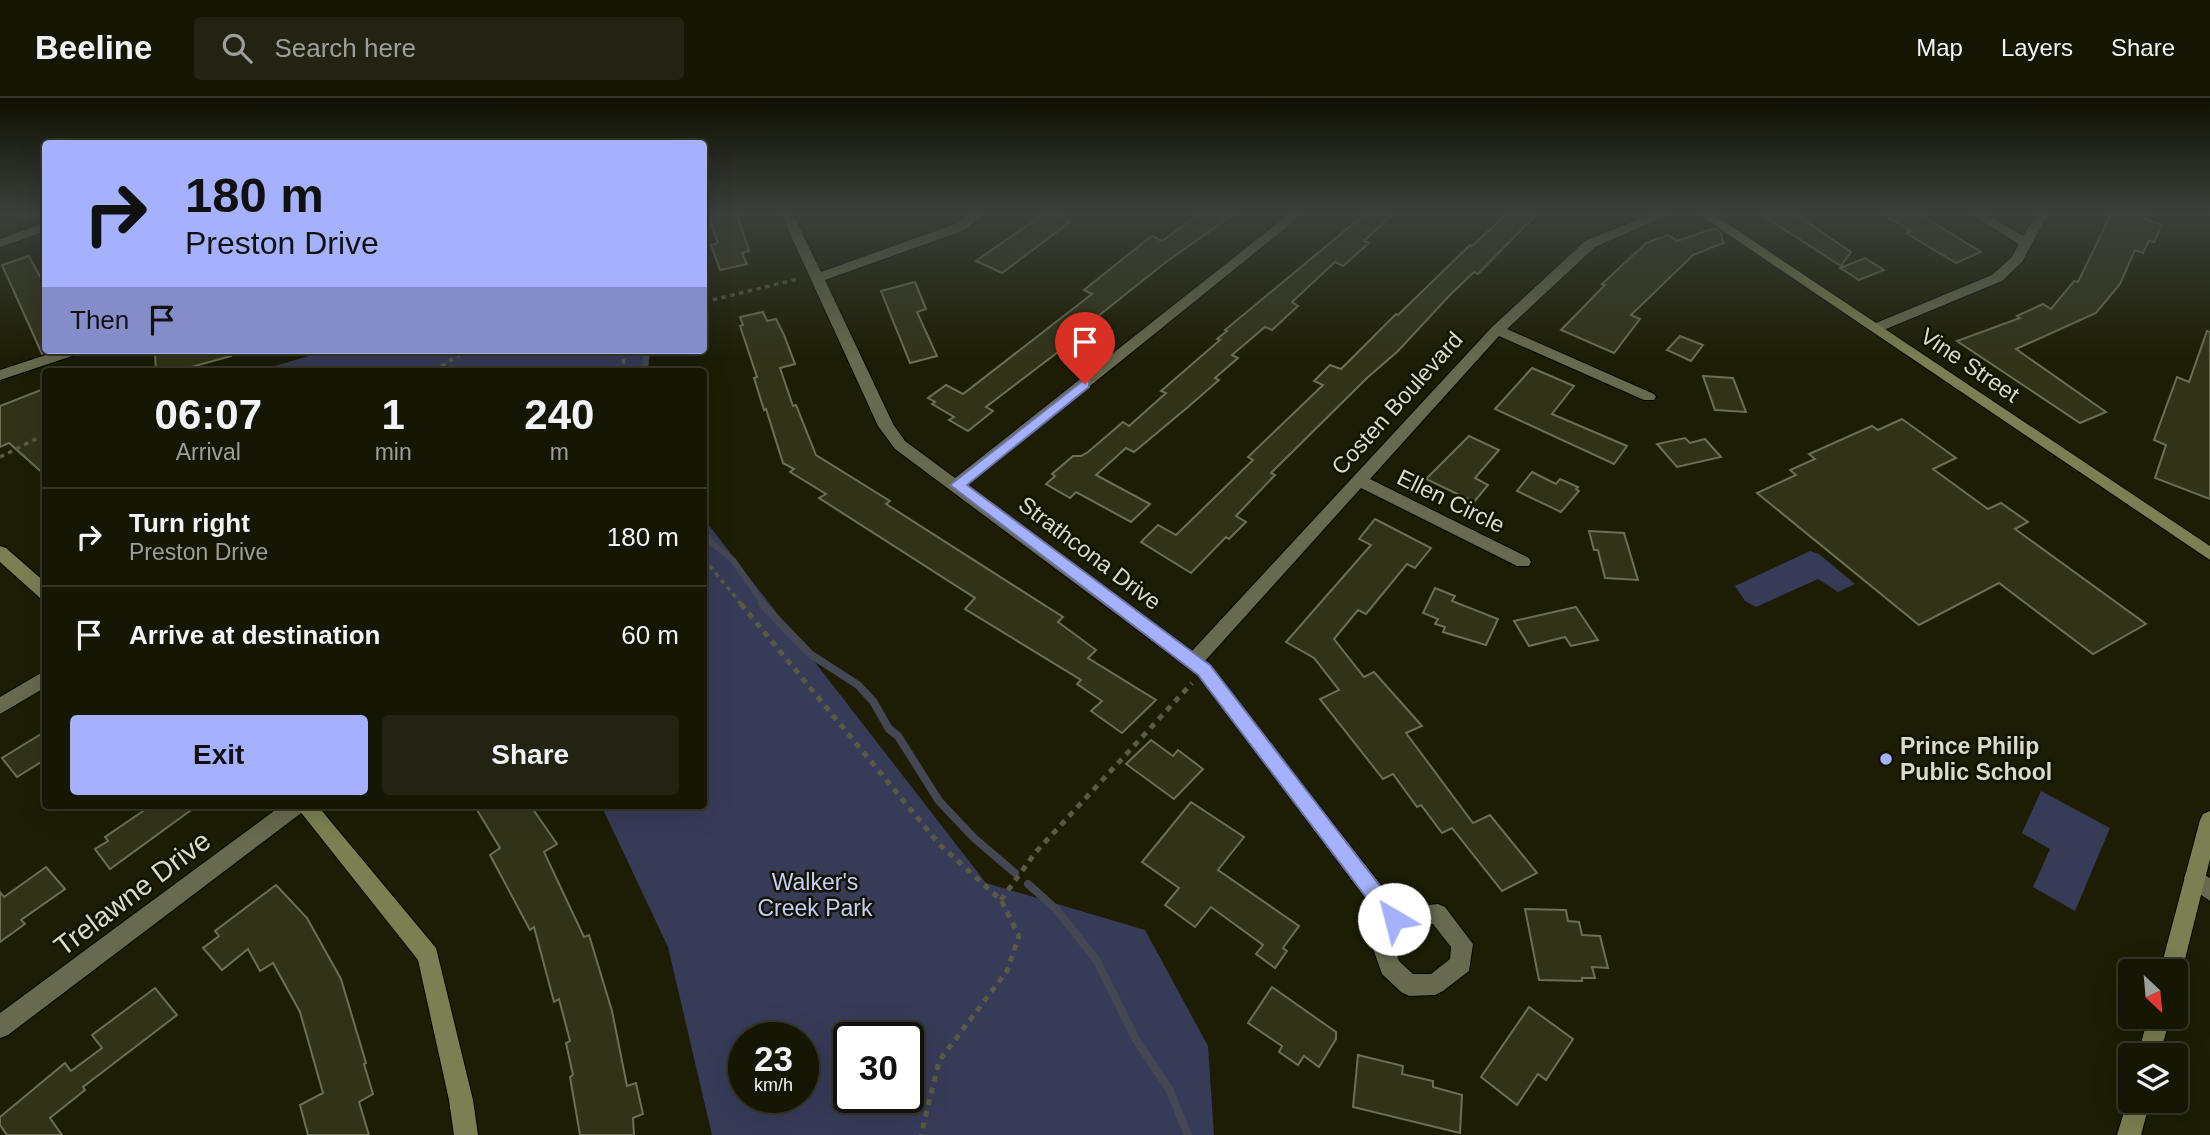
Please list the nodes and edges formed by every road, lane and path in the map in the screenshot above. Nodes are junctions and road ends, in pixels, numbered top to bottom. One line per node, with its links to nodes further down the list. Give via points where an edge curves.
1 (810, 262): 7 (street, Strathcona Drive)
2 (861, 262): 7 (street)
3 (1236, 262): 19 (street)
4 (1570, 262): 10 (street, Costen Boulevard)
5 (1777, 262): 9 (street, Vine Street)
6 (2013, 262): 9 (street, via 1997,278)
7 (817, 278): 8 (path, via 792,279); 19 (street, Strathcona Drive, via 886,426 900,445)
8 (707, 301)
9 (1876, 328): 21 (street, Vine Street)
10 (1497, 330): 15 (street); 18 (street, Costen Boulevard)
11 (64, 354): 14 (street)
12 (461, 354): 13 (path)
13 (439, 368)
14 (0, 376)
15 (1649, 397)
16 (42, 437): 17 (path)
17 (0, 457)
18 (1360, 481): 22 (street, Ellen Circle); 25 (street, Costen Boulevard)
19 (957, 485): 25 (street, Strathcona Drive)
20 (0, 552): 24 (street)
21 (2210, 554)
22 (1523, 562)
23 (707, 563): 32 (path, via 940,845)
24 (42, 589)
25 (1199, 666): 32 (path, via 1035,853); 33 (street, Strathcona Drive)
26 (42, 680): 27 (street)
27 (0, 706)
28 (292, 809): 35 (street, Trelawne Drive)
29 (308, 809): 37 (street, via 428,954)
30 (2210, 820): 31 (street)
31 (2202, 885): 34 (street)
32 (1001, 900): 38 (path, via 1019,936 1007,971 939,1061)
33 (1394, 919)
34 (2175, 959)
35 (0, 1027)
36 (2135, 1113): 39 (street)
37 (466, 1135)
38 (921, 1135)
39 (2129, 1135)

